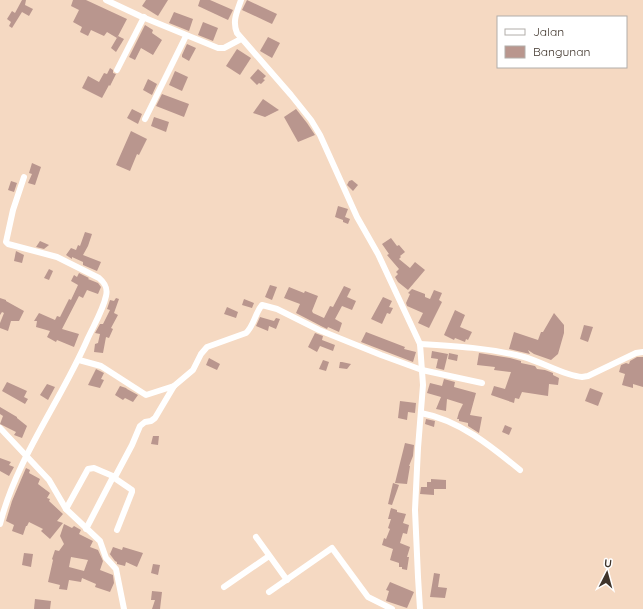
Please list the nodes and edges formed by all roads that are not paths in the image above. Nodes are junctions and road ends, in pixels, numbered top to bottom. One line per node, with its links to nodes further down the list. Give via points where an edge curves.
1 (106, 0): 3 (street)
2 (241, 0): 5 (street, via 234,26)
3 (144, 17): 4 (street); 6 (street)
4 (186, 36): 5 (street, via 221,49); 7 (street)
5 (241, 39): 9 (street, via 292,95 320,135 357,217 378,254)
6 (117, 70)
7 (145, 119)
8 (24, 177): 11 (street, via 6,242 57,257 99,278 106,288 104,304)
9 (420, 344): 10 (street, via 501,352 525,357 582,377); 12 (street)
10 (643, 352)
11 (79, 360): 14 (street, via 102,366 146,396); 17 (street)
12 (422, 370): 13 (street); 14 (street, via 356,346 277,309 262,305 248,331 205,348 193,370); 15 (street)
13 (482, 383)
14 (174, 386): 19 (street, via 155,418 140,426 117,475)
15 (421, 412): 18 (street, via 432,414 467,431 491,446); 31 (street, via 415,510)
16 (0, 428): 17 (street)
17 (27, 456): 20 (street, via 49,480); 21 (street, via 8,496)
18 (520, 470)
19 (113, 477): 20 (street, via 94,468 88,469); 22 (street); 23 (street, via 132,490)
20 (66, 509): 22 (street)
21 (0, 524)
22 (86, 529): 29 (street, via 100,541 106,558 116,569)
23 (117, 530)
24 (256, 537): 25 (street)
25 (269, 556): 26 (street); 27 (street)
26 (287, 580): 28 (street); 30 (street, via 332,548 368,597)
27 (224, 587)
28 (269, 592)
29 (124, 609)
30 (392, 609)
31 (420, 609)

